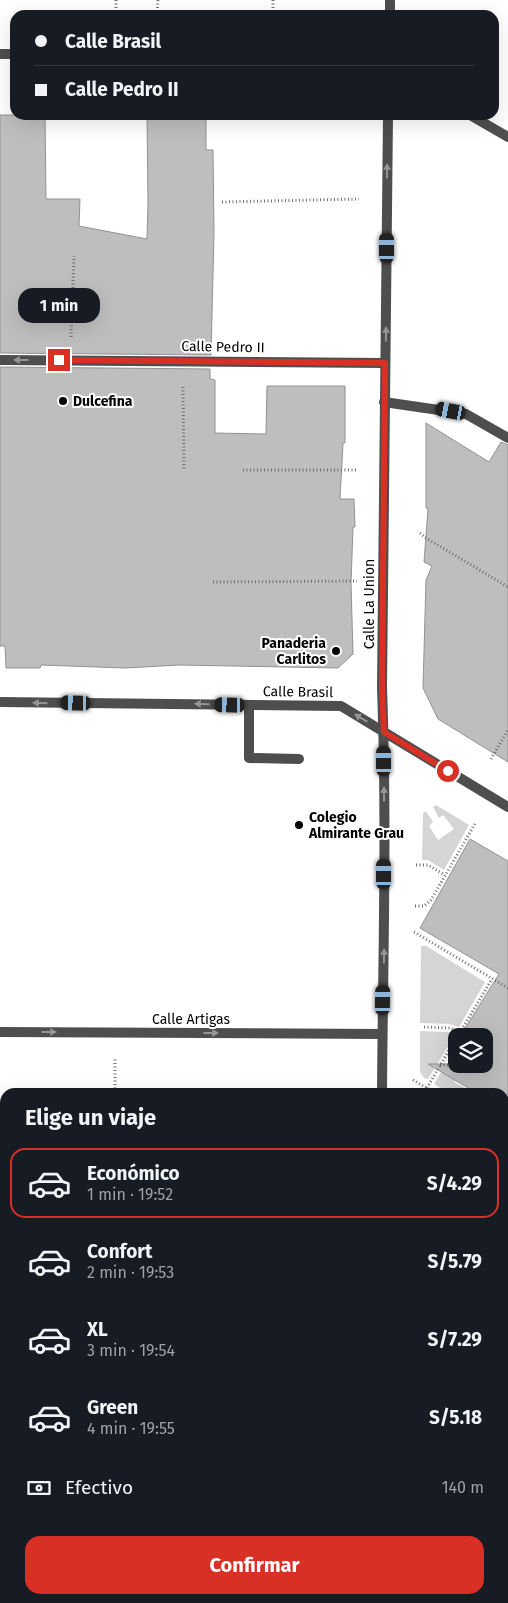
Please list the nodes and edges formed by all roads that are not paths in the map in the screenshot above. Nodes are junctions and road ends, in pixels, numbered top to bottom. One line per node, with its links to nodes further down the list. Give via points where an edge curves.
1 (388, 120): 5 (street, Calle La Union, one-way to 1)
2 (478, 120): 3 (street)
3 (508, 138)
4 (0, 360): 5 (street, Calle Pedro II, one-way to 4)
5 (385, 363): 6 (street, Calle La Union)
6 (384, 402): 7 (street, via 466,414); 10 (street, Calle La Union)
7 (508, 438)
8 (0, 702): 9 (street, Calle Brasil, one-way to 8)
9 (249, 705): 10 (street, Calle Brasil, one-way to 9, via 341,706); 11 (street, via 249,758)
10 (384, 732): 12 (street, Calle Brasil); 14 (street, Calle La Union, one-way to 10)
11 (299, 759)
12 (508, 807)
13 (0, 1032): 14 (street, Calle Artigas, one-way to 14)
14 (382, 1034): 15 (street, Calle La Union)
15 (382, 1088)

